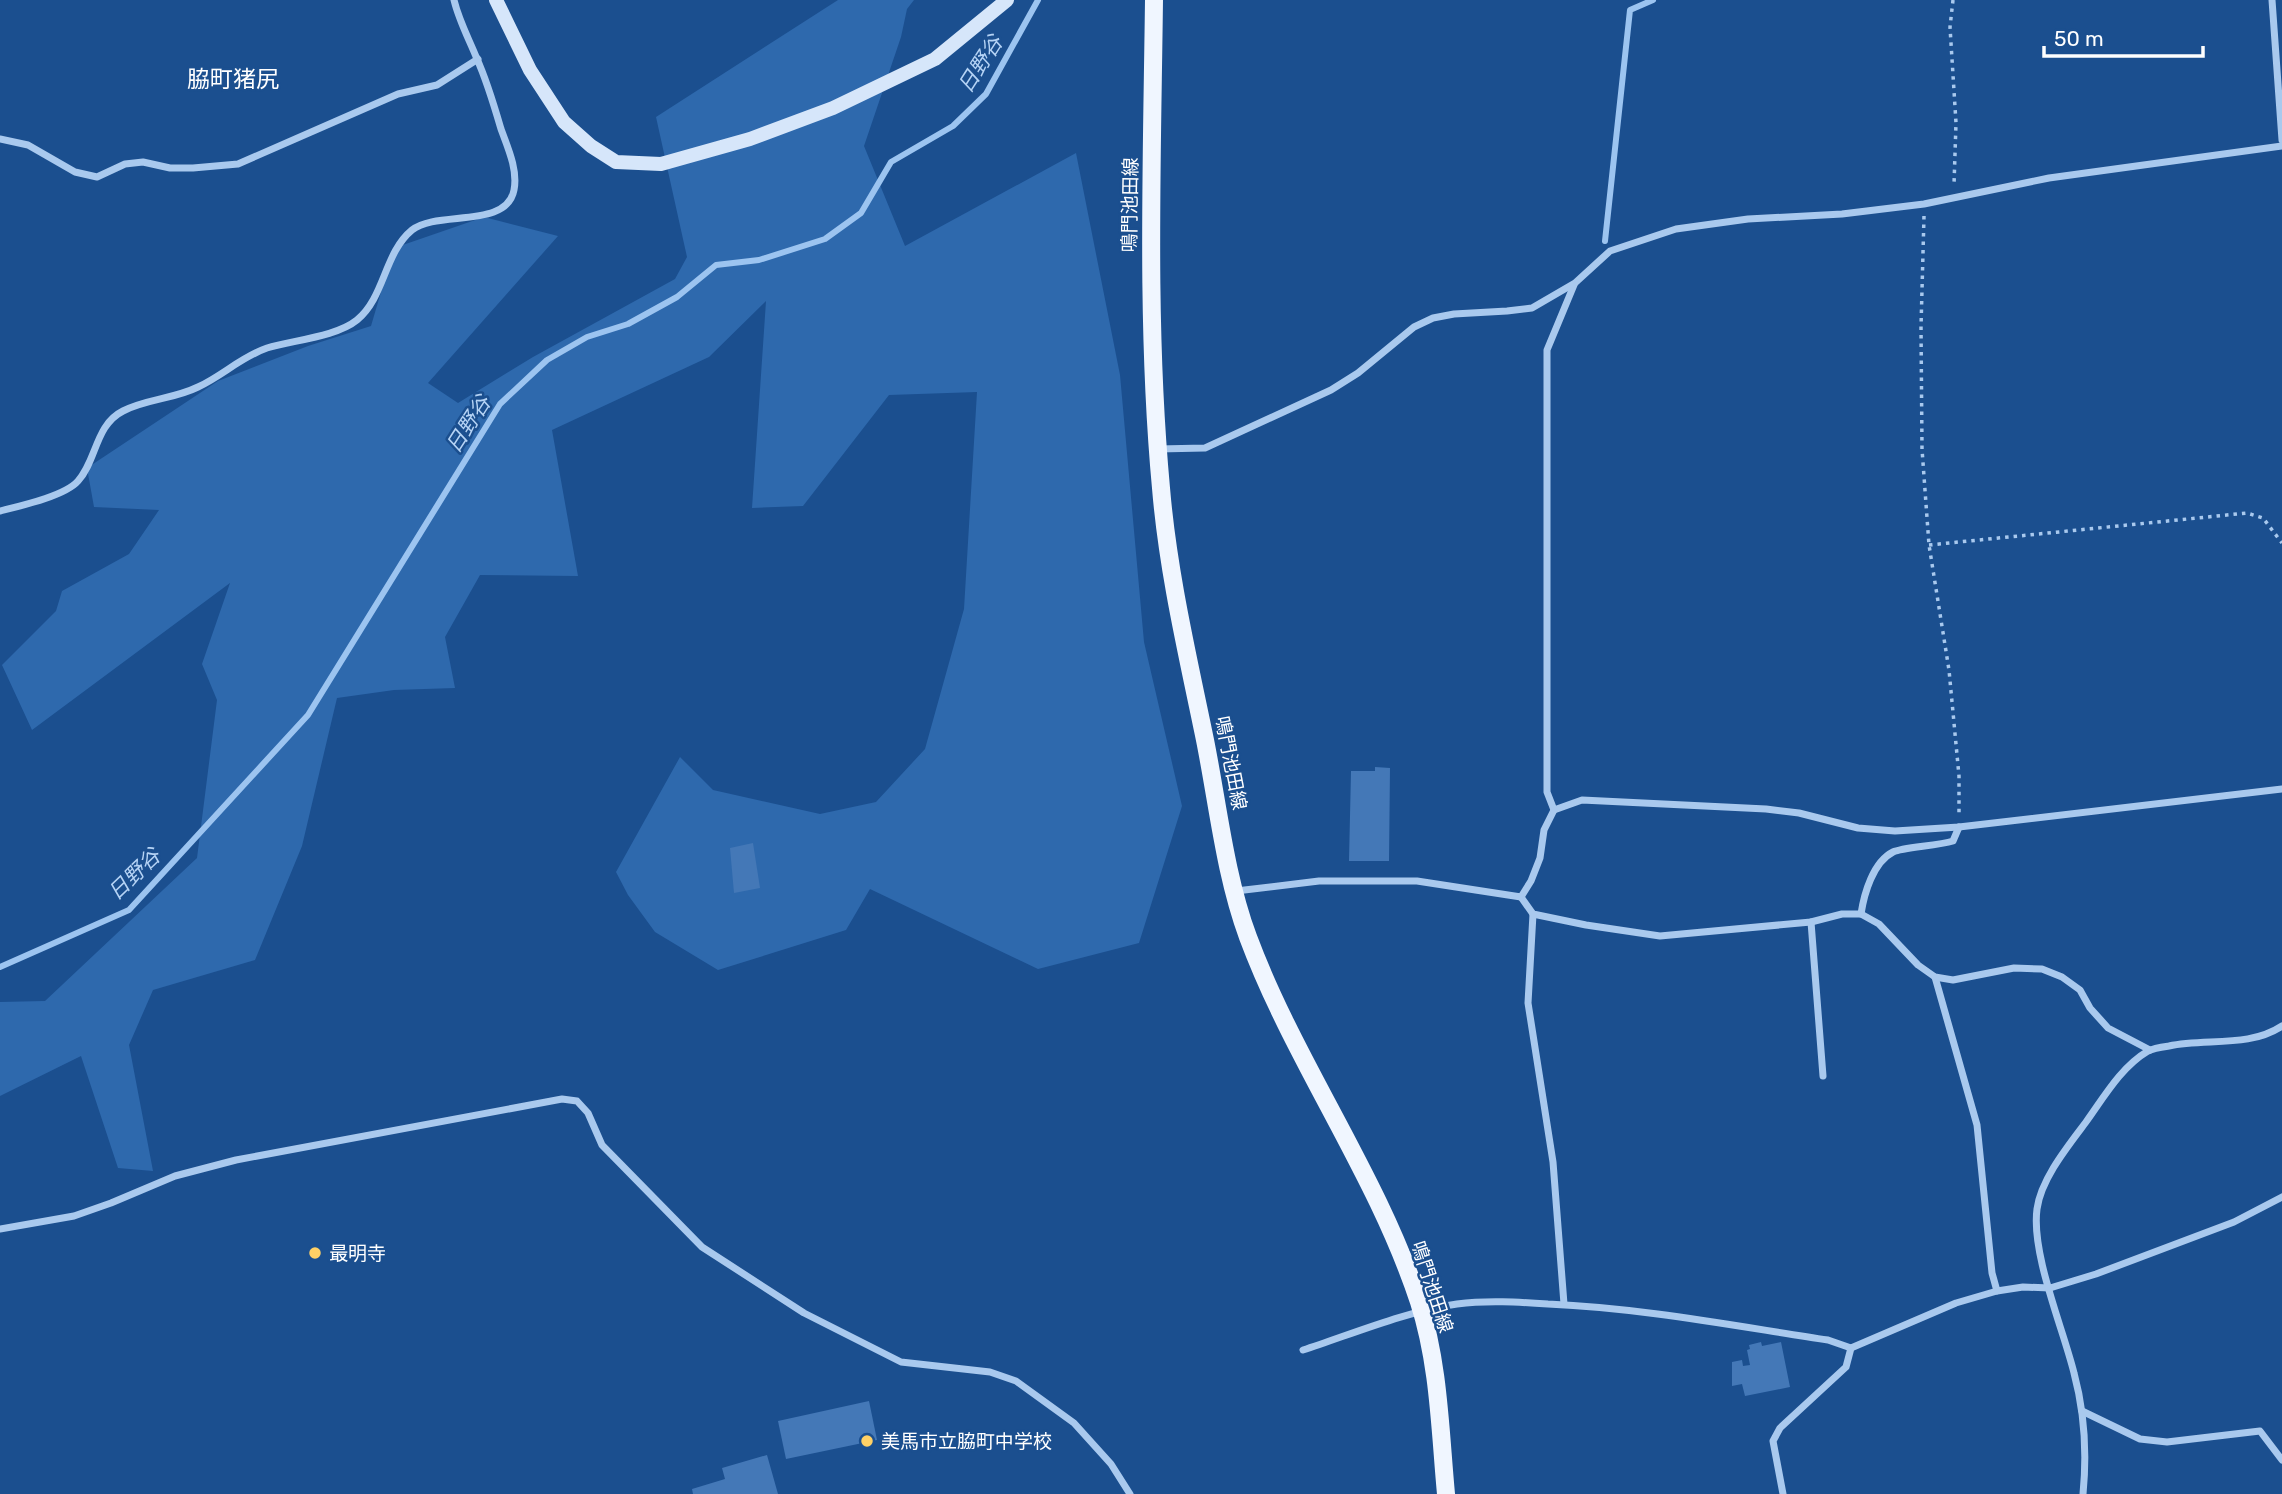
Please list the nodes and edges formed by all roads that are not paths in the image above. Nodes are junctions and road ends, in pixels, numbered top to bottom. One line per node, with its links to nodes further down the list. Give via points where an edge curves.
1 (454, 0): 6 (street)
2 (496, 0): 3 (street, via 530,70 564,122 616,162 661,164 750,139 833,108 936,59)
3 (1007, 0)
4 (1154, 0): 11 (main road, 鳴門池田線, via 1150,300)
5 (2272, 0): 8 (street)
6 (478, 59): 7 (street, via 437,85 398,94 238,164 193,168 134,163 97,177 75,173 28,145); 12 (street, via 513,162 514,192 504,207 485,216 435,220 412,230 398,247 373,301 356,321 267,348 180,396 125,410 112,418 80,480 69,489)
7 (0, 139)
8 (2282, 139)
9 (2282, 146): 10 (street, via 2049,178 1924,204 1676,229 1610,251)
10 (1575, 283): 11 (street, via 1532,308 1433,318 1414,327 1331,390 1205,448); 14 (street, via 1547,350 1546,792)
11 (1158, 449): 16 (main road, 鳴門池田線, via 1169,556)
12 (0, 511)
13 (2282, 789): 15 (street)
14 (1554, 810): 15 (street, via 1583,800 1766,809 1895,831); 17 (street, via 1544,830 1540,858)
15 (1959, 827): 19 (street, via 1953,841 1894,851 1878,864)
16 (1234, 891): 17 (street, via 1319,881 1418,881); 30 (main road, 鳴門池田線, via 1273,996 1395,1242)
17 (1521, 897): 18 (street)
18 (1533, 914): 20 (street, via 1660,936); 29 (street, via 1528,1003 1553,1162)
19 (1861, 914): 20 (street); 21 (street, via 1879,924)
20 (1811, 922): 24 (street)
21 (1936, 977): 23 (street, via 1953,980 2014,968 2042,969 2080,990 2108,1028); 28 (street, via 1977,1125)
22 (2282, 1026): 23 (street, via 2271,1034 2241,1041)
23 (2150, 1049): 27 (street, via 2126,1069 2053,1166 2037,1208 2039,1246)
24 (1823, 1076)
25 (2282, 1197): 27 (street, via 2234,1222)
26 (0, 1229): 35 (street, via 74,1216 175,1176 236,1160 562,1099 577,1101 588,1113 602,1146 702,1247 804,1313 901,1362 990,1372 1016,1381 1074,1423 1111,1464)
27 (2050, 1288): 28 (street); 33 (street)
28 (1997, 1291): 31 (street, via 1955,1303)
29 (1564, 1304): 30 (street, via 1490,1302); 31 (street, via 1662,1313 1829,1340)
30 (1422, 1312): 32 (street); 36 (main road, 鳴門池田線, via 1433,1360)
31 (1851, 1348): 37 (street, via 1846,1367 1780,1428 1773,1441)
32 (1303, 1350)
33 (2082, 1412): 34 (street, via 2140,1439 2167,1442 2260,1431); 38 (street, via 2087,1458)
34 (2282, 1460)
35 (1130, 1494)
36 (1446, 1494)
37 (1783, 1494)
38 (2083, 1494)

